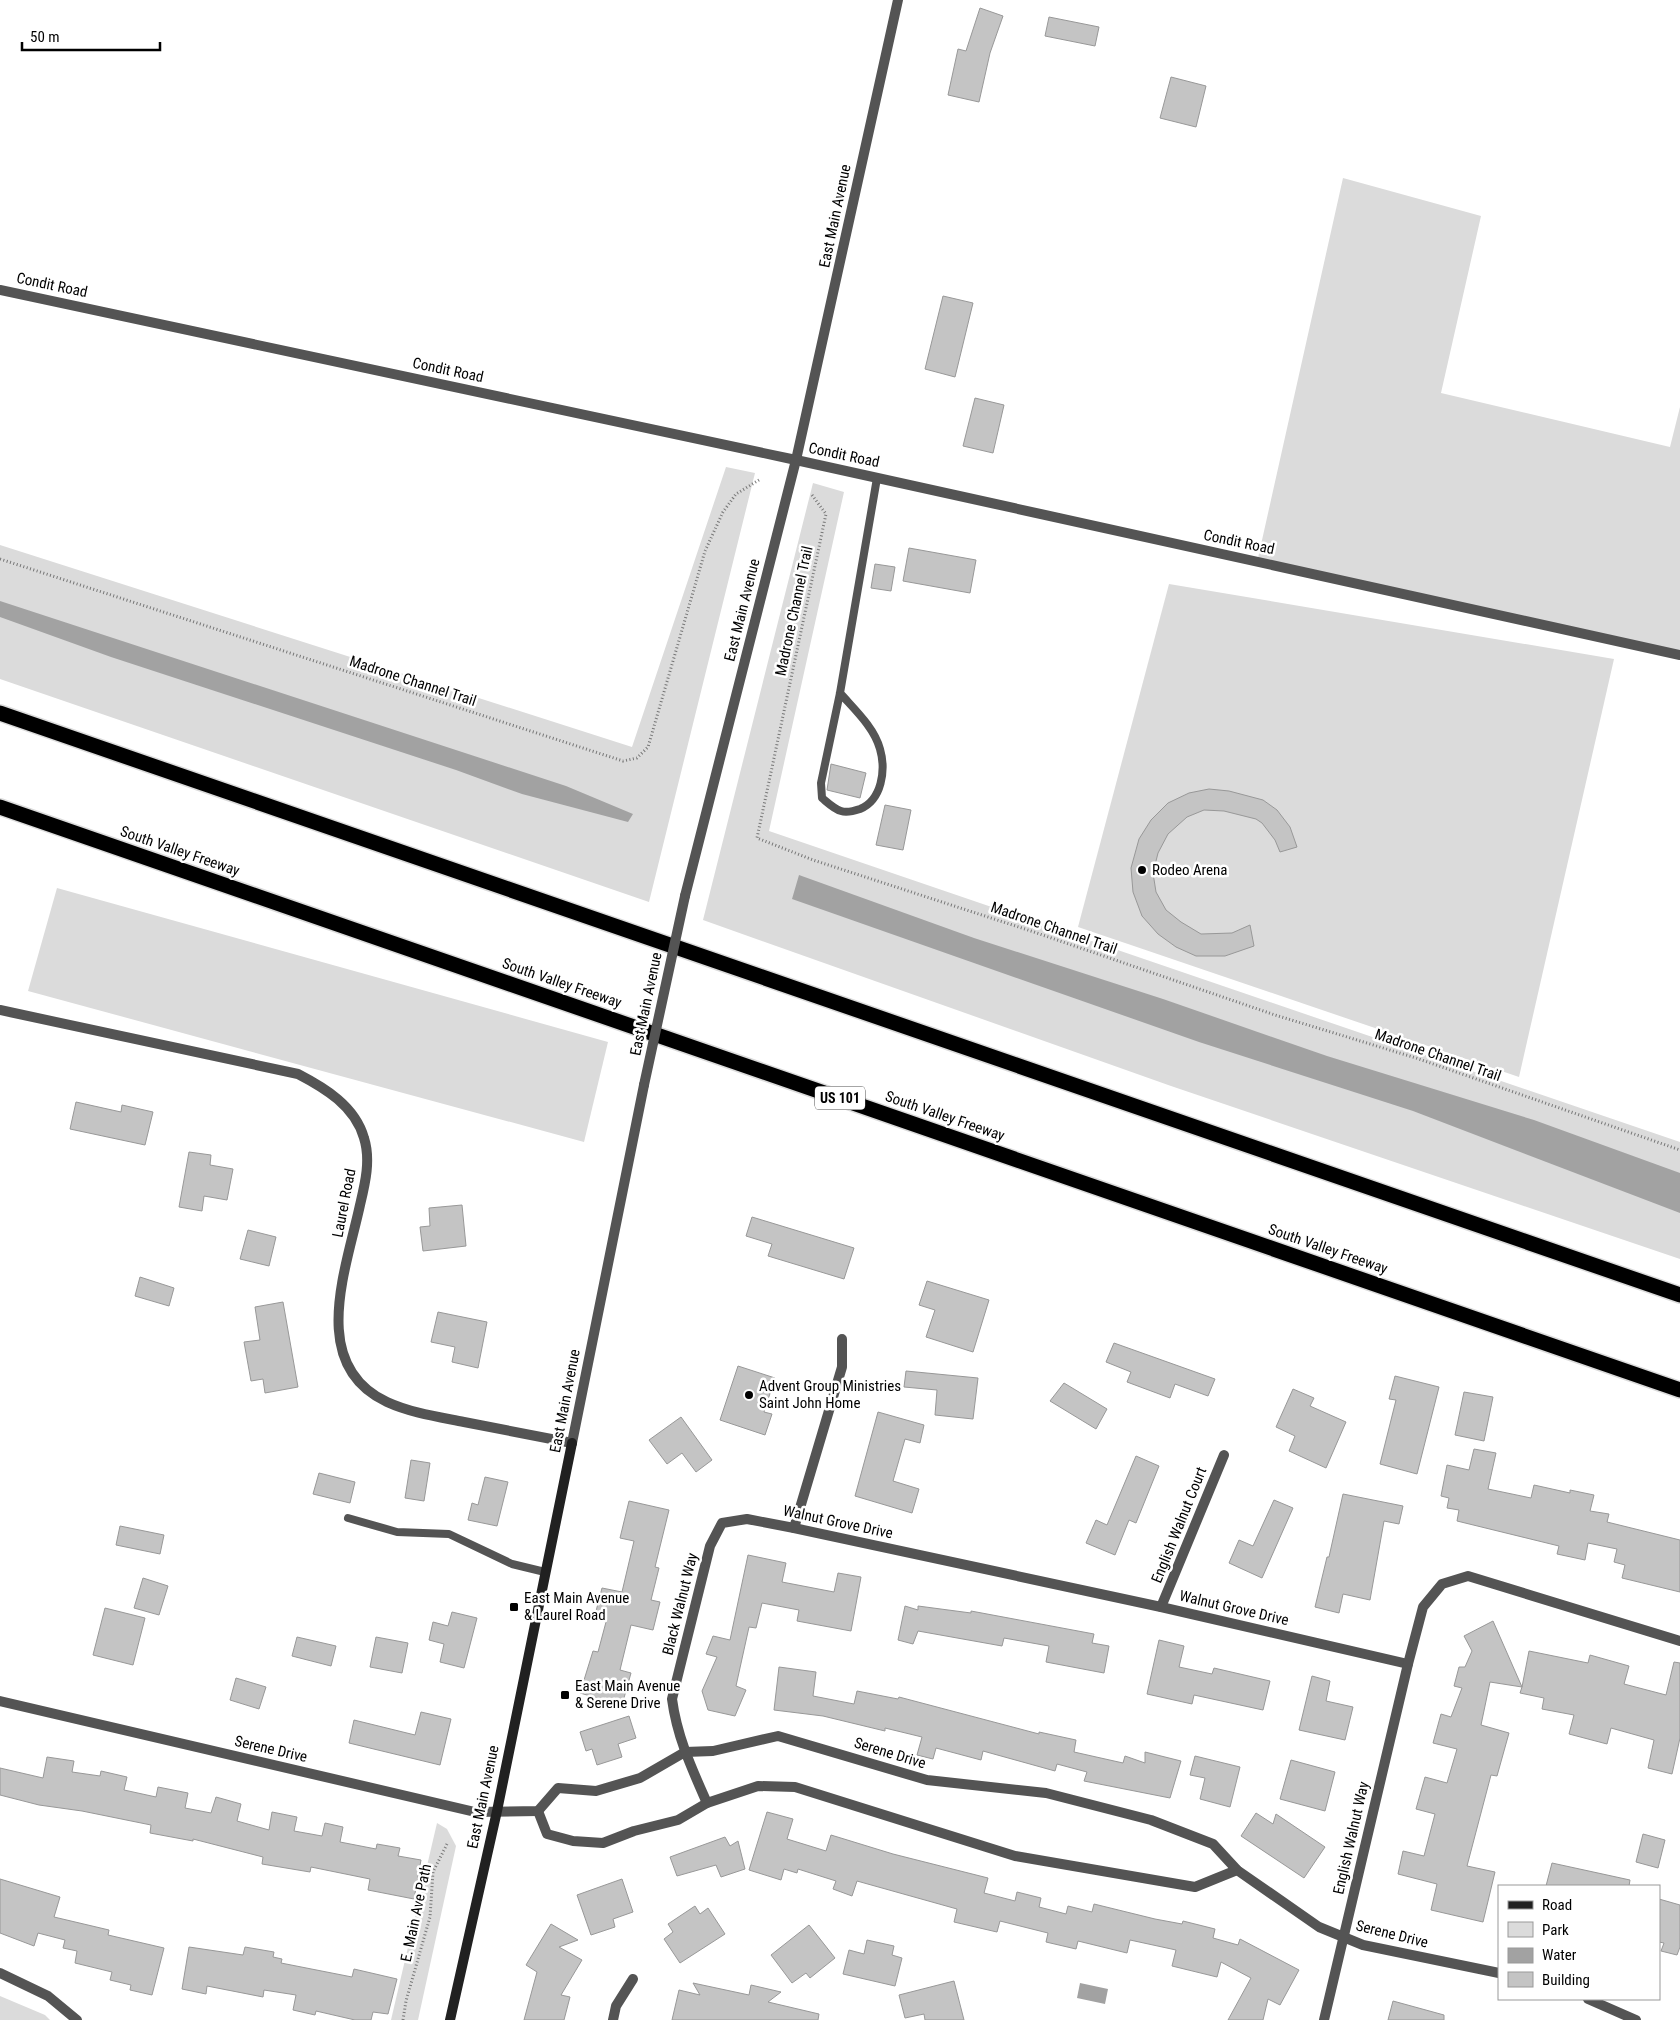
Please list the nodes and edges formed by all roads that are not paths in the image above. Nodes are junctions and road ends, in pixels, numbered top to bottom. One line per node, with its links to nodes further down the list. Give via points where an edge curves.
1 (898, 0): 3 (street, East Main Avenue)
2 (0, 290): 3 (street, Condit Road)
3 (796, 460): 4 (street, Condit Road); 13 (street, East Main Avenue, bridge, via 685,896)
4 (877, 478): 5 (street, Condit Road); 6 (lane)
5 (1680, 655)
6 (840, 692): 6 (lane, via 820,783 822,798 842,812 868,805 879,791 883,767 874,735)
7 (0, 713): 10 (highway)
8 (0, 807): 12 (highway, South Valley Freeway / US 101)
9 (0, 1010): 13 (street, Laurel Road, via 298,1074 326,1088 350,1112 364,1138 367,1173 342,1287 337,1329 342,1357 360,1384 387,1402 429,1415)
10 (1680, 1295)
11 (842, 1339): 17 (street, via 842,1367)
12 (1680, 1390)
13 (572, 1443): 18 (main road, East Main Avenue)
14 (1224, 1455): 19 (street, English Walnut Court)
15 (348, 1518): 18 (lane, via 397,1532 449,1534 512,1564)
16 (722, 1523): 17 (street, Walnut Grove Drive, via 747,1519); 23 (street, Black Walnut Way, via 710,1546 672,1699 675,1722)
17 (794, 1528): 19 (street, Walnut Grove Drive)
18 (545, 1572): 25 (main road, East Main Avenue)
19 (1161, 1607): 21 (street, Walnut Grove Drive)
20 (1680, 1641): 21 (street, via 1468,1576 1442,1584 1423,1607)
21 (1408, 1664): 28 (street, English Walnut Way)
22 (0, 1701): 25 (street, Serene Drive, via 474,1812)
23 (685, 1752): 24 (street, Black Walnut Way); 26 (street, Serene Drive, via 640,1778 596,1790 558,1788); 27 (street, Serene Drive, via 713,1751 778,1736 927,1780 1046,1793 1151,1820 1213,1844)
24 (707, 1803): 26 (street, via 678,1820 603,1843 573,1841 547,1834); 27 (street, via 758,1786 795,1787 1016,1856 1194,1887)
25 (497, 1811): 26 (street, Serene Drive); 34 (main road, East Main Avenue)
26 (538, 1811)
27 (1238, 1870): 28 (street, Serene Drive, via 1319,1927)
28 (1343, 1937): 30 (street, Serene Drive, via 1363,1945); 36 (street, English Walnut Way)
29 (0, 1973): 33 (street, via 48,1996)
30 (1498, 1973)
31 (633, 1979): 35 (street, via 616,2006)
32 (1590, 2000): 37 (street)
33 (77, 2020)
34 (450, 2020)
35 (613, 2020)
36 (1324, 2020)
37 (1636, 2020)

